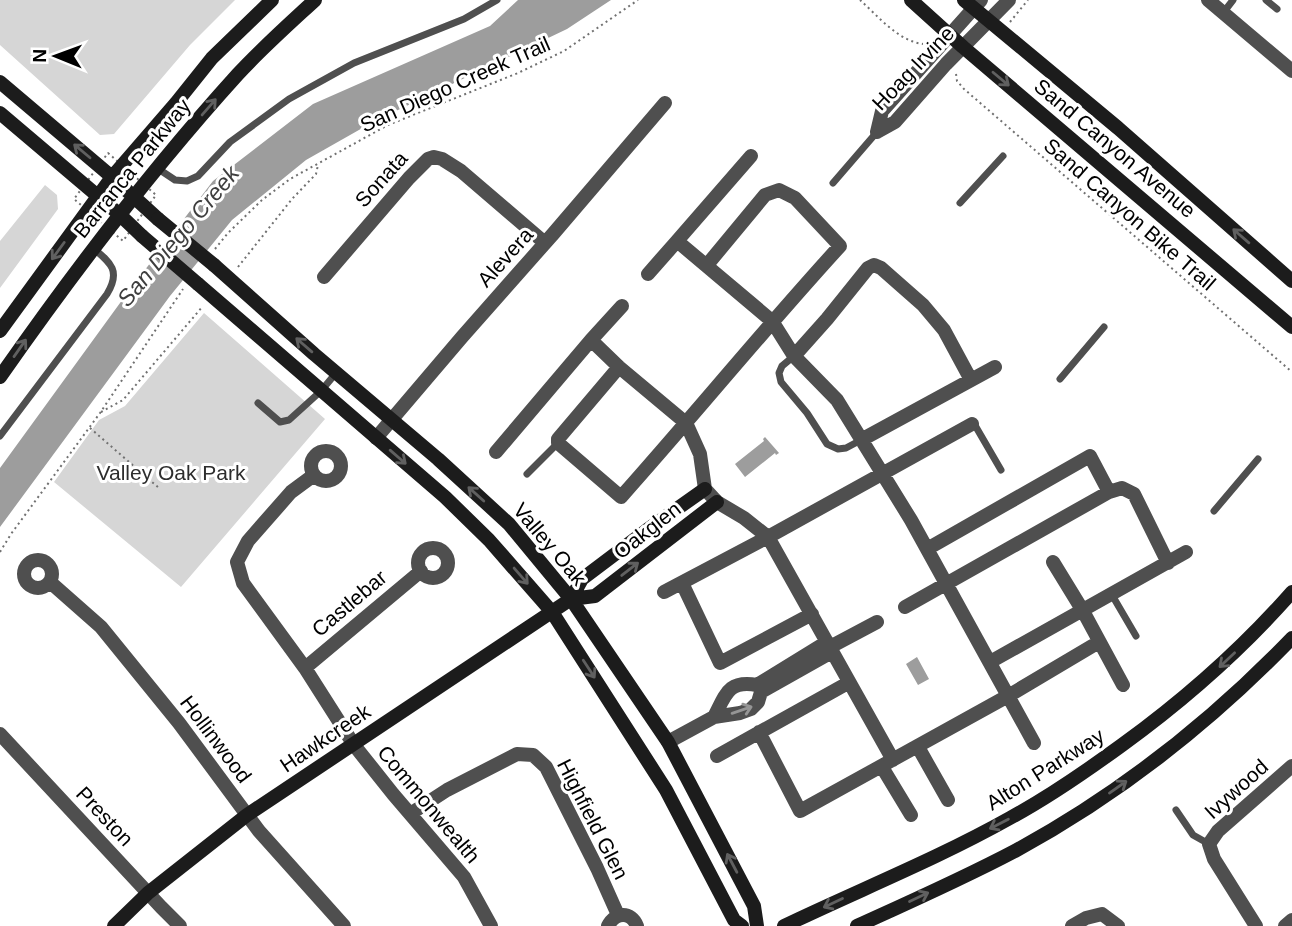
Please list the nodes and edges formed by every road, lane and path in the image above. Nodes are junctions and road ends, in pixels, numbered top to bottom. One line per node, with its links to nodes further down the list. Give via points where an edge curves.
1 (272, 0): 28 (street, Barranca Parkway, via 212,58)
2 (315, 0): 27 (street, Barranca Parkway, one-way to 2, via 240,72)
3 (496, 0): 27 (lane, via 464,19 354,63 299,93 230,142 198,176 175,180)
4 (638, 0): 26 (path, San Diego Creek Trail, via 564,51 388,125)
5 (860, 0): 16 (path, via 899,35)
6 (911, 0): 15 (street, Sand Canyon Avenue)
7 (1009, 0): 14 (street, Hoag Irvine)
8 (1208, 0): 13 (street)
9 (1233, 0): 13 (lane)
10 (1266, 0): 12 (lane)
11 (973, 3): 14 (street, Sand Canyon Avenue); 15 (street, Hoag Irvine)
12 (1277, 9)
13 (1223, 13): 18 (street)
14 (989, 20): 17 (street, Hoag Irvine); 42 (street, Sand Canyon Avenue, one-way to 14)
15 (950, 34): 17 (street, Sand Canyon Avenue); 23 (street, Hoag Irvine, via 882,111)
16 (923, 44)
17 (964, 47): 23 (street, Hoag Irvine, via 895,122); 48 (street, Sand Canyon Avenue, one-way to 48)
18 (1292, 71)
19 (956, 73): 54 (path, Sand Canyon Bike Trail, via 964,89)
20 (0, 82): 28 (street, Valley Oak, one-way to 20)
21 (665, 103): 35 (street, Alevera)
22 (0, 113): 30 (street, Valley Oak)
23 (877, 132): 29 (lane)
24 (751, 156): 34 (street)
25 (1003, 156): 32 (lane)
26 (319, 163): 37 (path, San Diego Creek Trail, via 262,200 228,233); 41 (path, via 316,174)
27 (156, 167): 31 (street, Barranca Parkway)
28 (112, 177): 30 (street, Barranca Parkway); 31 (street, Valley Oak)
29 (833, 183)
30 (98, 196): 33 (street, Valley Oak); 49 (street, Barranca Parkway, one-way to 49)
31 (133, 196): 33 (street, Barranca Parkway); 37 (street, Valley Oak, bridge)
32 (960, 203)
33 (119, 214): 36 (street, Barranca Parkway); 43 (street, Valley Oak, bridge)
34 (677, 241): 38 (street); 39 (street)
35 (545, 243): 40 (street, Sonata, via 461,171 433,157 403,184); 62 (street, Alevera)
36 (93, 248): 56 (street, Barranca Parkway, one-way to 36); 66 (lane, via 108,261 114,283)
37 (213, 259): 41 (street, Valley Oak)
38 (707, 265): 46 (street); 46 (street, Oakglen, via 765,195 779,190 794,198 840,246)
39 (648, 274)
40 (324, 277)
41 (230, 280): 55 (street, Valley Oak, one-way to 41)
42 (1292, 281)
43 (193, 283): 44 (street, Valley Oak); 61 (path)
44 (211, 297): 59 (street, Valley Oak); 61 (path, via 123,400)
45 (622, 306): 50 (street)
46 (772, 321): 51 (street); 63 (street, Oakglen)
47 (1104, 327): 57 (lane)
48 (1292, 327)
49 (0, 331)
50 (591, 340): 52 (street); 70 (street)
51 (794, 356): 58 (street, via 874,265 923,305 944,330); 68 (street, via 837,400); 68 (lane, via 782,366 781,382 828,444 838,449)
52 (619, 367): 63 (street); 69 (street)
53 (995, 367): 58 (street)
54 (1292, 372)
55 (336, 373): 59 (lane); 62 (street, Valley Oak)
56 (0, 377)
57 (1060, 379)
58 (971, 380): 68 (street)
59 (321, 391): 60 (lane, via 284,422); 67 (street, Valley Oak)
60 (258, 403)
61 (100, 413): 65 (path)
62 (391, 420): 67 (street, Alevera); 96 (street, Valley Oak, one-way to 62, via 509,524)
63 (686, 423): 69 (street, Oakglen, via 621,497); 77 (street, via 701,454)
64 (972, 424): 72 (lane); 73 (street)
65 (89, 428): 76 (path); 85 (path)
66 (0, 436)
67 (376, 438): 99 (street, Valley Oak, one-way to 99, via 489,540)
68 (861, 440): 73 (street)
69 (558, 443): 74 (lane)
70 (496, 452)
71 (1258, 458): 80 (lane)
72 (1001, 470)
73 (883, 472): 82 (street); 84 (street)
74 (527, 474)
75 (314, 475): 107 (street, Commonwealth, via 291,492 248,541 237,562 243,583)
76 (159, 488)
77 (705, 489): 79 (street); 81 (street, Oakglen)
78 (1109, 492): 84 (street, via 1090,456); 88 (street, via 1122,488 1134,494); 92 (street)
79 (717, 502): 82 (street); 83 (street, Oakglen)
80 (1214, 511)
81 (646, 530): 83 (street); 96 (street, Oakglen, via 582,579)
82 (768, 537): 91 (street); 100 (street)
83 (658, 547): 96 (street, Oakglen, one-way to 83, via 595,596)
84 (927, 549): 92 (street)
85 (0, 552)
86 (1186, 552): 88 (street)
87 (1053, 562): 98 (street)
88 (1168, 563): 95 (street)
89 (421, 571): 107 (street, Castlebar)
90 (50, 582): 125 (street, Hollinwood, via 101,627)
91 (682, 583): 93 (street); 100 (street, via 720,663)
92 (946, 583): 97 (street); 106 (street)
93 (664, 592)
94 (1292, 593): 138 (street, Alton Parkway, one-way to 138, via 1179,703 1060,789 946,851)
95 (1112, 594): 98 (street); 102 (lane)
96 (571, 599): 99 (street, Hawkcreek); 115 (street, Valley Oak)
97 (905, 607)
98 (1083, 611): 104 (street); 106 (street)
99 (552, 612): 117 (street, Hawkcreek); 136 (street, Valley Oak, one-way to 136, via 666,790 734,920)
100 (811, 614): 105 (street)
101 (877, 622): 105 (street)
102 (1136, 636)
103 (1292, 638): 139 (street, one-way to 103, via 1015,851 1104,797 1207,719)
104 (1099, 642): 109 (street); 111 (street)
105 (830, 647): 108 (street); 110 (street)
106 (990, 662): 111 (street)
107 (305, 668): 117 (street, Commonwealth)
108 (848, 683): 113 (street); 120 (street)
109 (1123, 685)
110 (759, 688): 112 (street, one-way to 110, via 751,709 758,702); 112 (street, via 735,684)
111 (1008, 696): 116 (street); 118 (street)
112 (714, 717): 115 (street)
113 (759, 732): 119 (street); 120 (street, via 800,811)
114 (0, 734): 128 (street, Preston)
115 (668, 741): 137 (street, Valley Oak, one-way to 115, via 754,906)
116 (1034, 743)
117 (354, 745): 124 (street, Commonwealth); 125 (street, Hawkcreek)
118 (918, 747): 120 (street); 122 (street)
119 (717, 756)
120 (888, 763): 126 (street)
121 (1292, 766): 127 (street, Ivywood)
122 (948, 800)
123 (1177, 810): 127 (lane, via 1193,835)
124 (410, 814): 130 (street, Highfield Glen, via 517,754 533,755 546,767 597,868); 134 (street, Commonwealth, via 464,877)
125 (247, 815): 128 (street, Hawkcreek); 133 (street, Hollinwood)
126 (911, 815)
127 (1209, 844): 142 (street)
128 (148, 893): 131 (street, Hawkcreek); 132 (street, Preston)
129 (1292, 920): 143 (street)
130 (613, 921): 135 (street, via 623,915)
131 (114, 926)
132 (180, 926)
133 (344, 926)
134 (491, 926)
135 (637, 926)
136 (742, 926)
137 (757, 926)
138 (784, 926)
139 (857, 926)
140 (1072, 926): 141 (street, via 1102,914)
141 (1118, 926)
142 (1255, 926)
143 (1285, 926)

